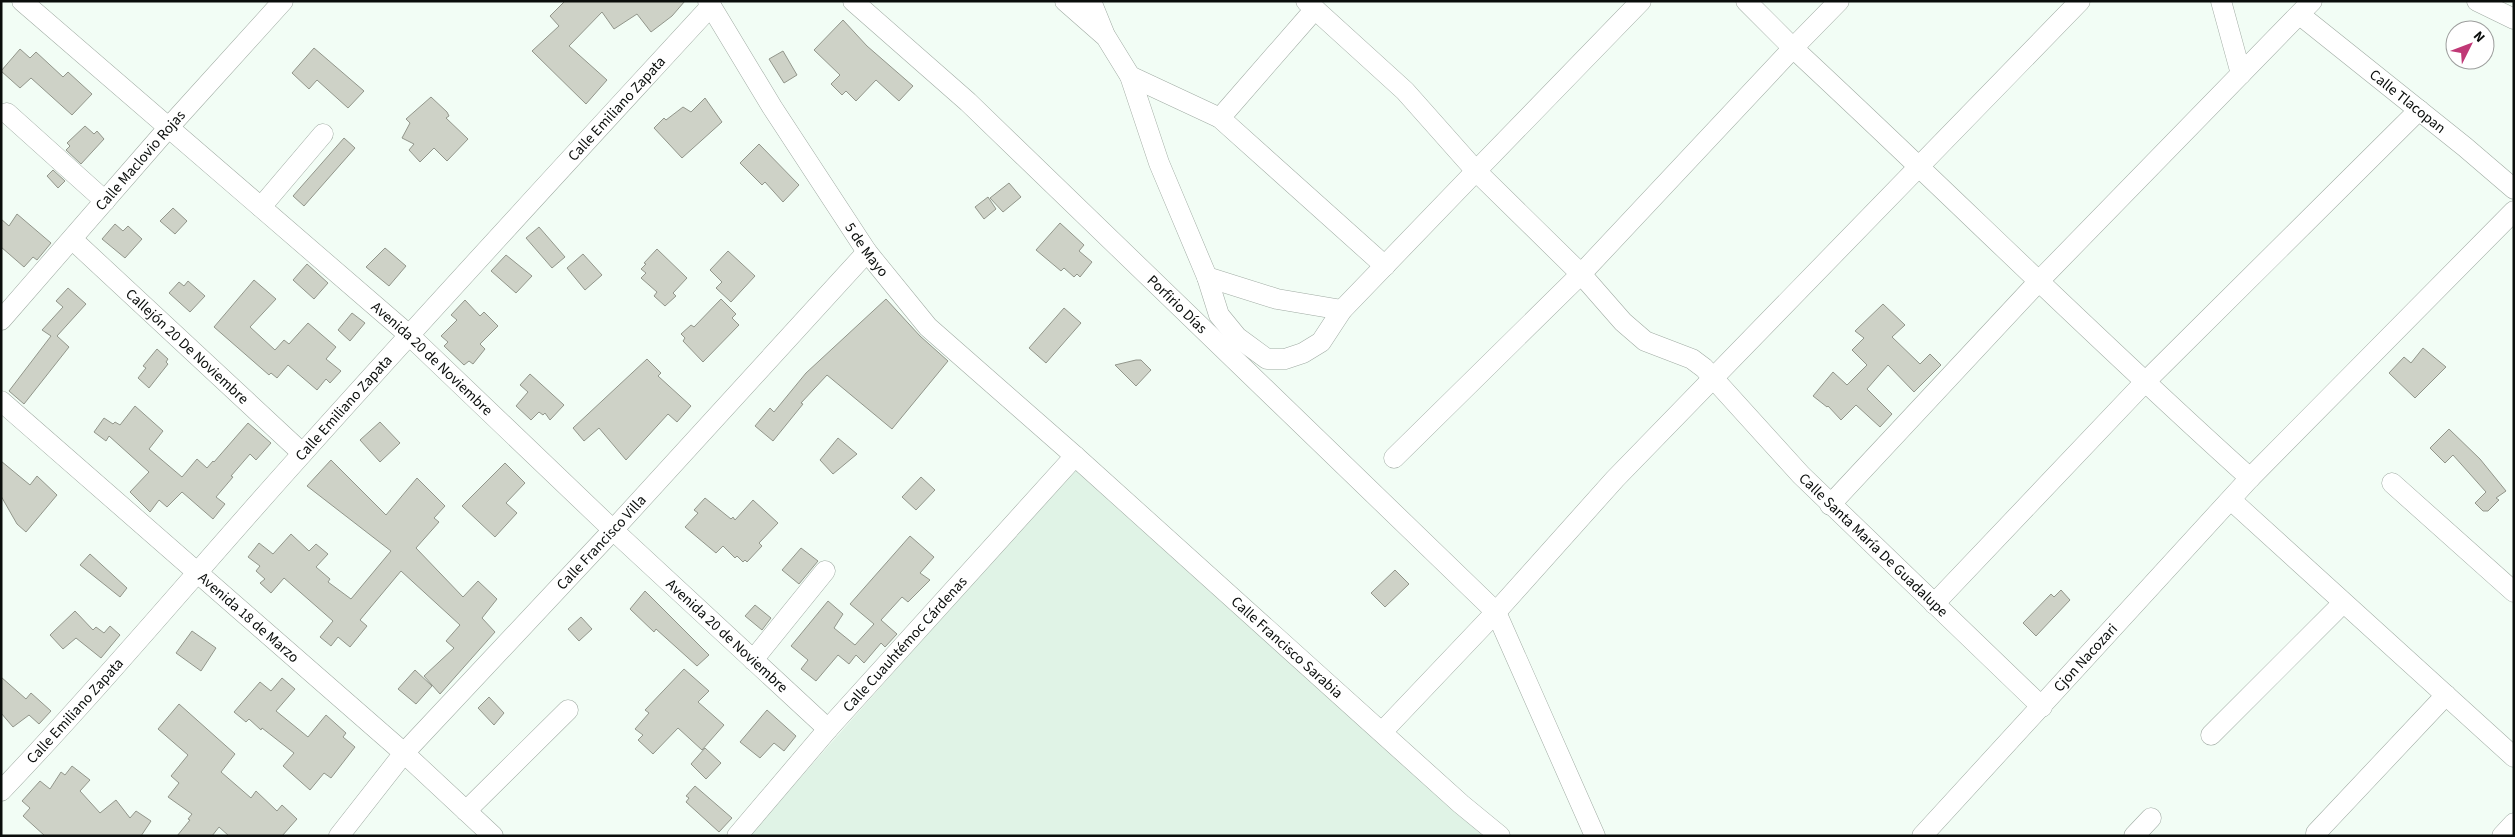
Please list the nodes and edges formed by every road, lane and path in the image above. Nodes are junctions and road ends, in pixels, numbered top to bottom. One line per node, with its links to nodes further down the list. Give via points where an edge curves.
1 (22, 1): 23 (street, Avenida 20 de Noviembre)
2 (283, 1): 23 (street, Calle Maclovio Rojas)
3 (854, 1): 56 (street, Porfirio Días, via 968,102)
4 (1065, 1): 16 (street)
5 (1091, 1): 16 (street)
6 (1642, 1): 25 (street)
7 (1746, 1): 17 (street)
8 (1839, 1): 17 (street)
9 (2080, 1): 26 (street)
10 (2221, 1): 18 (street)
11 (2477, 1): 15 (street)
12 (710, 4): 32 (street, 5 de Mayo, via 772,107); 39 (street, Calle Emiliano Zapata)
13 (1311, 5): 22 (street); 25 (street, via 1405,91)
14 (2306, 8): 18 (street); 20 (street, Calle Tlacopan)
15 (2514, 19)
16 (1106, 37): 19 (street)
17 (1793, 48): 26 (street); 34 (street)
18 (2241, 74): 36 (street)
19 (1130, 76): 22 (street); 35 (street, via 1158,163)
20 (2419, 110): 27 (street, Calle Tlacopan); 41 (street)
21 (7, 113): 28 (street)
22 (1220, 118): 33 (street)
23 (169, 127): 28 (street, Calle Maclovio Rojas); 29 (street, Avenida 20 de Noviembre)
24 (323, 134): 29 (street)
25 (1471, 166): 33 (street); 34 (street, Calle Santa María De Guadalupe)
26 (1921, 167): 36 (street); 40 (street)
27 (2514, 189)
28 (105, 201): 31 (street, Calle Maclovio Rojas)
29 (261, 207): 39 (street, Avenida 20 de Noviembre)
30 (2514, 211): 46 (street, Cjon Nacozari)
31 (73, 240): 38 (street, Calle Maclovio Rojas); 43 (street, Callejón 20 De Noviembre)
32 (867, 252): 44 (street, 5 de Mayo, via 928,327); 50 (street, Calle Francisco Villa)
33 (1385, 266): 37 (street)
34 (1581, 274): 40 (street, Calle Santa María De Guadalupe, via 1623,322 1645,341 1692,360); 45 (street)
35 (1207, 277): 37 (street, via 1277,300); 37 (street, via 1219,315 1237,337 1268,359 1285,360 1321,342)
36 (2039, 281): 41 (street); 49 (street)
37 (1342, 310)
38 (1, 320)
39 (409, 335): 43 (street, Calle Emiliano Zapata); 50 (street, Avenida 20 de Noviembre)
40 (1711, 378): 49 (street, Calle Santa María De Guadalupe); 56 (street)
41 (2144, 383): 46 (street); 55 (street)
42 (1, 401): 52 (street, Avenida 18 de Marzo)
43 (302, 453): 52 (street, Calle Emiliano Zapata)
44 (1075, 456): 61 (street, Calle Cuauhtémoc Cárdenas); 62 (street, Calle Francisco Sarabia)
45 (1394, 458)
46 (2250, 478): 48 (street, Cjon Nacozari)
47 (2392, 483): 53 (street)
48 (2231, 500): 54 (street); 59 (street, Cjon Nacozari)
49 (1830, 505): 55 (street, Calle Santa María De Guadalupe)
50 (613, 530): 57 (street, Avenida 20 de Noviembre); 64 (street, Calle Francisco Villa)
51 (826, 570): 57 (street)
52 (197, 571): 64 (street, Avenida 18 de Marzo); 66 (street, Calle Emiliano Zapata, via 72,718)
53 (2514, 592)
54 (2343, 603): 58 (street); 63 (street)
55 (1934, 604): 59 (street, Calle Santa María De Guadalupe)
56 (1496, 612): 62 (street); 75 (street)
57 (753, 660): 61 (street, Avenida 20 de Noviembre)
58 (2446, 695): 65 (street); 70 (street)
59 (2042, 707): 76 (street, Cjon Nacozari)
60 (568, 710): 67 (street)
61 (828, 729): 73 (street, Calle Cuauhtémoc Cárdenas)
62 (1382, 732): 74 (street, Calle Francisco Sarabia)
63 (2211, 735)
64 (404, 753): 67 (street, Avenida 18 de Marzo); 71 (street, Calle Francisco Villa)
65 (2514, 757)
66 (1, 792)
67 (466, 811): 72 (street, Avenida 18 de Marzo)
68 (2151, 818): 77 (street)
69 (2514, 824): 78 (street)
70 (2316, 833)
71 (339, 836)
72 (493, 836)
73 (737, 836)
74 (1500, 836)
75 (1595, 836)
76 (1922, 836)
77 (2134, 836)
78 (2502, 836)

